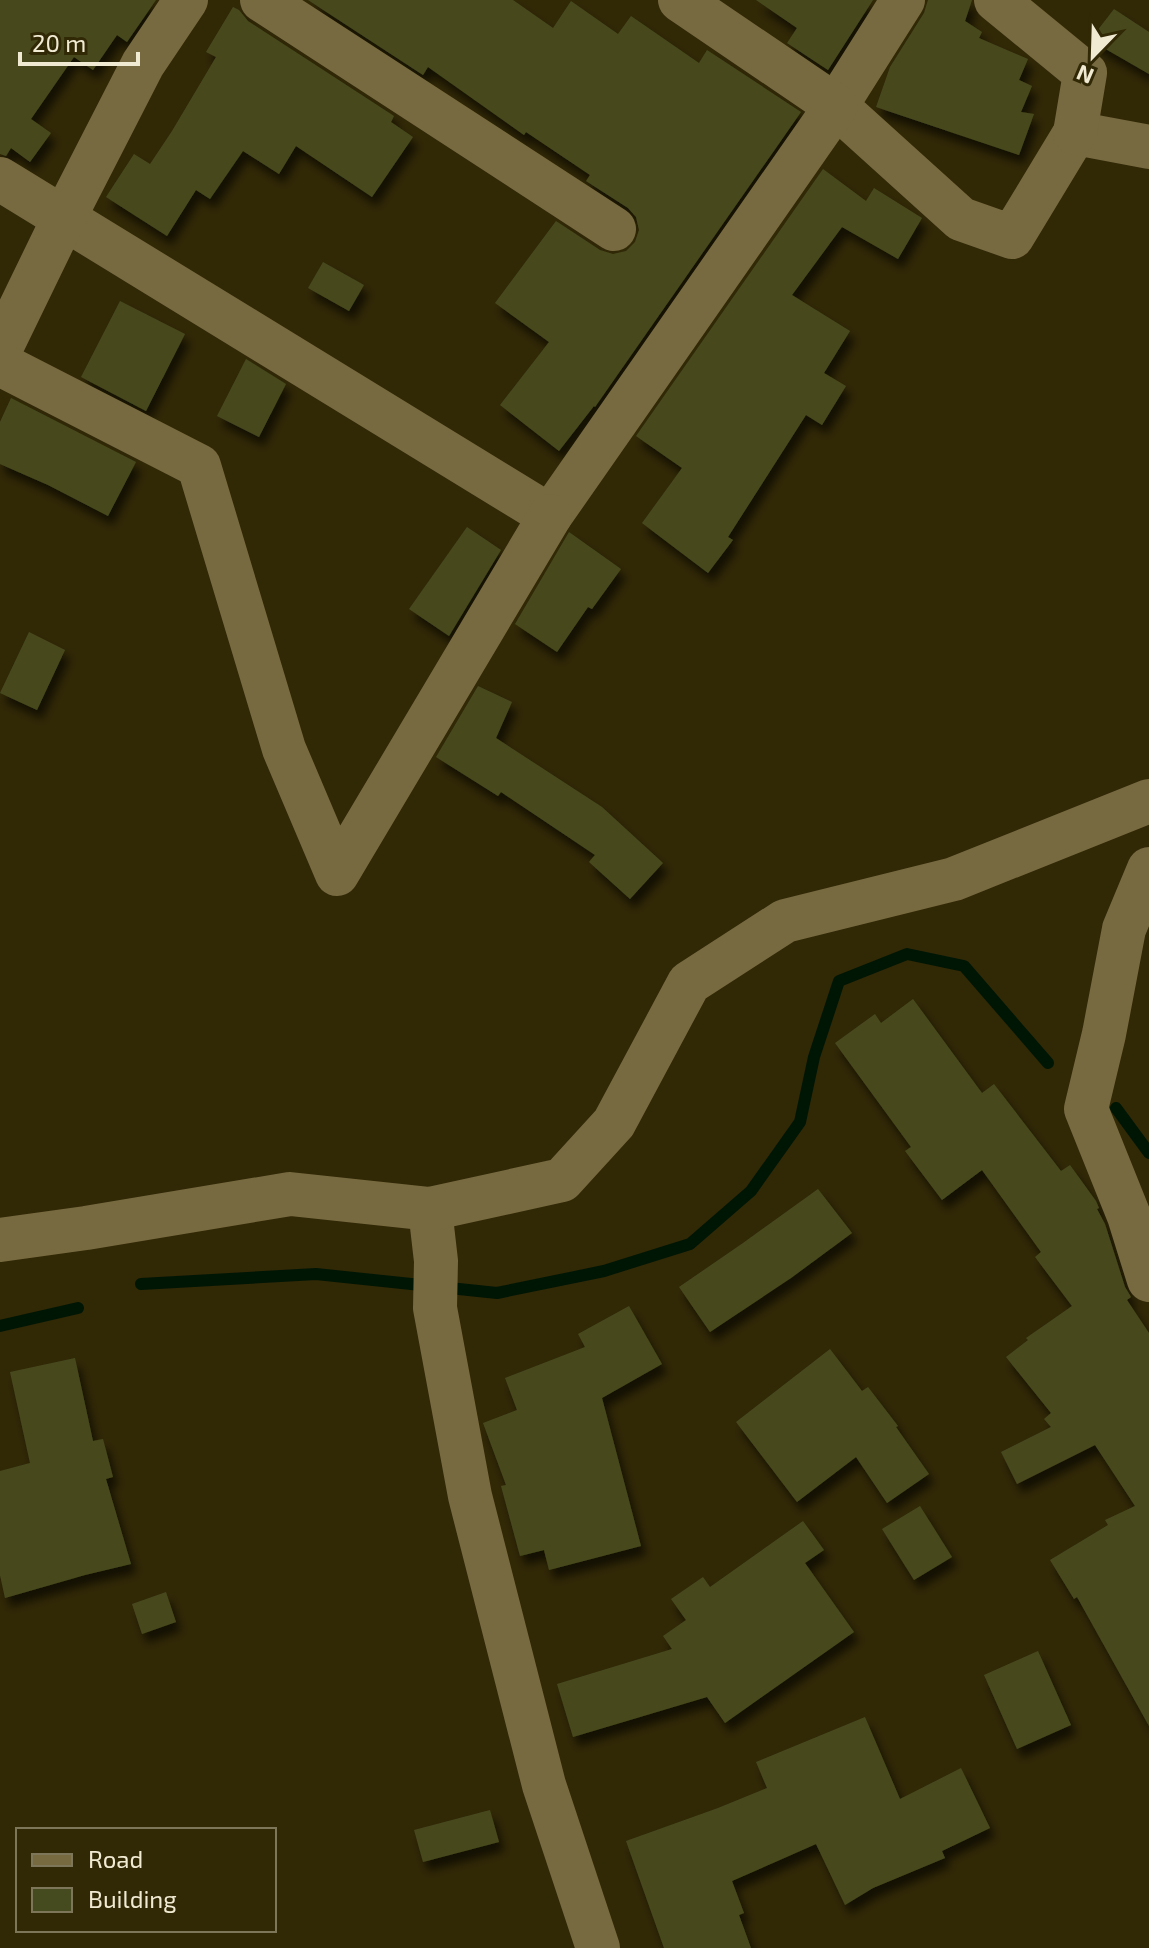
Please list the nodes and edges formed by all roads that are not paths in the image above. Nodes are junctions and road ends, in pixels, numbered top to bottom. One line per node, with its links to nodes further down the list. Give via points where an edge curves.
1 (186, 0): 10 (street, via 143,64)
2 (262, 0): 11 (street)
3 (680, 0): 6 (street)
4 (903, 0): 6 (street)
5 (996, 0): 7 (street, via 1085,73)
6 (836, 106): 7 (street, via 961,219 1012,237); 14 (street)
7 (1075, 133): 8 (street)
8 (1149, 147)
9 (0, 179): 10 (street)
10 (64, 218): 12 (street); 14 (street)
11 (614, 229)
12 (0, 350)
13 (0, 364): 14 (street, via 199,466 284,749 337,874)
14 (550, 516)
15 (1149, 801): 17 (street, via 954,879 785,921 689,983 614,1123 562,1180)
16 (1149, 869): 19 (street, via 1124,929 1086,1109)
17 (430, 1209): 18 (street, via 290,1194); 20 (street, via 435,1308 473,1511 544,1785)
18 (0, 1240)
19 (1149, 1280)
20 (598, 1948)

